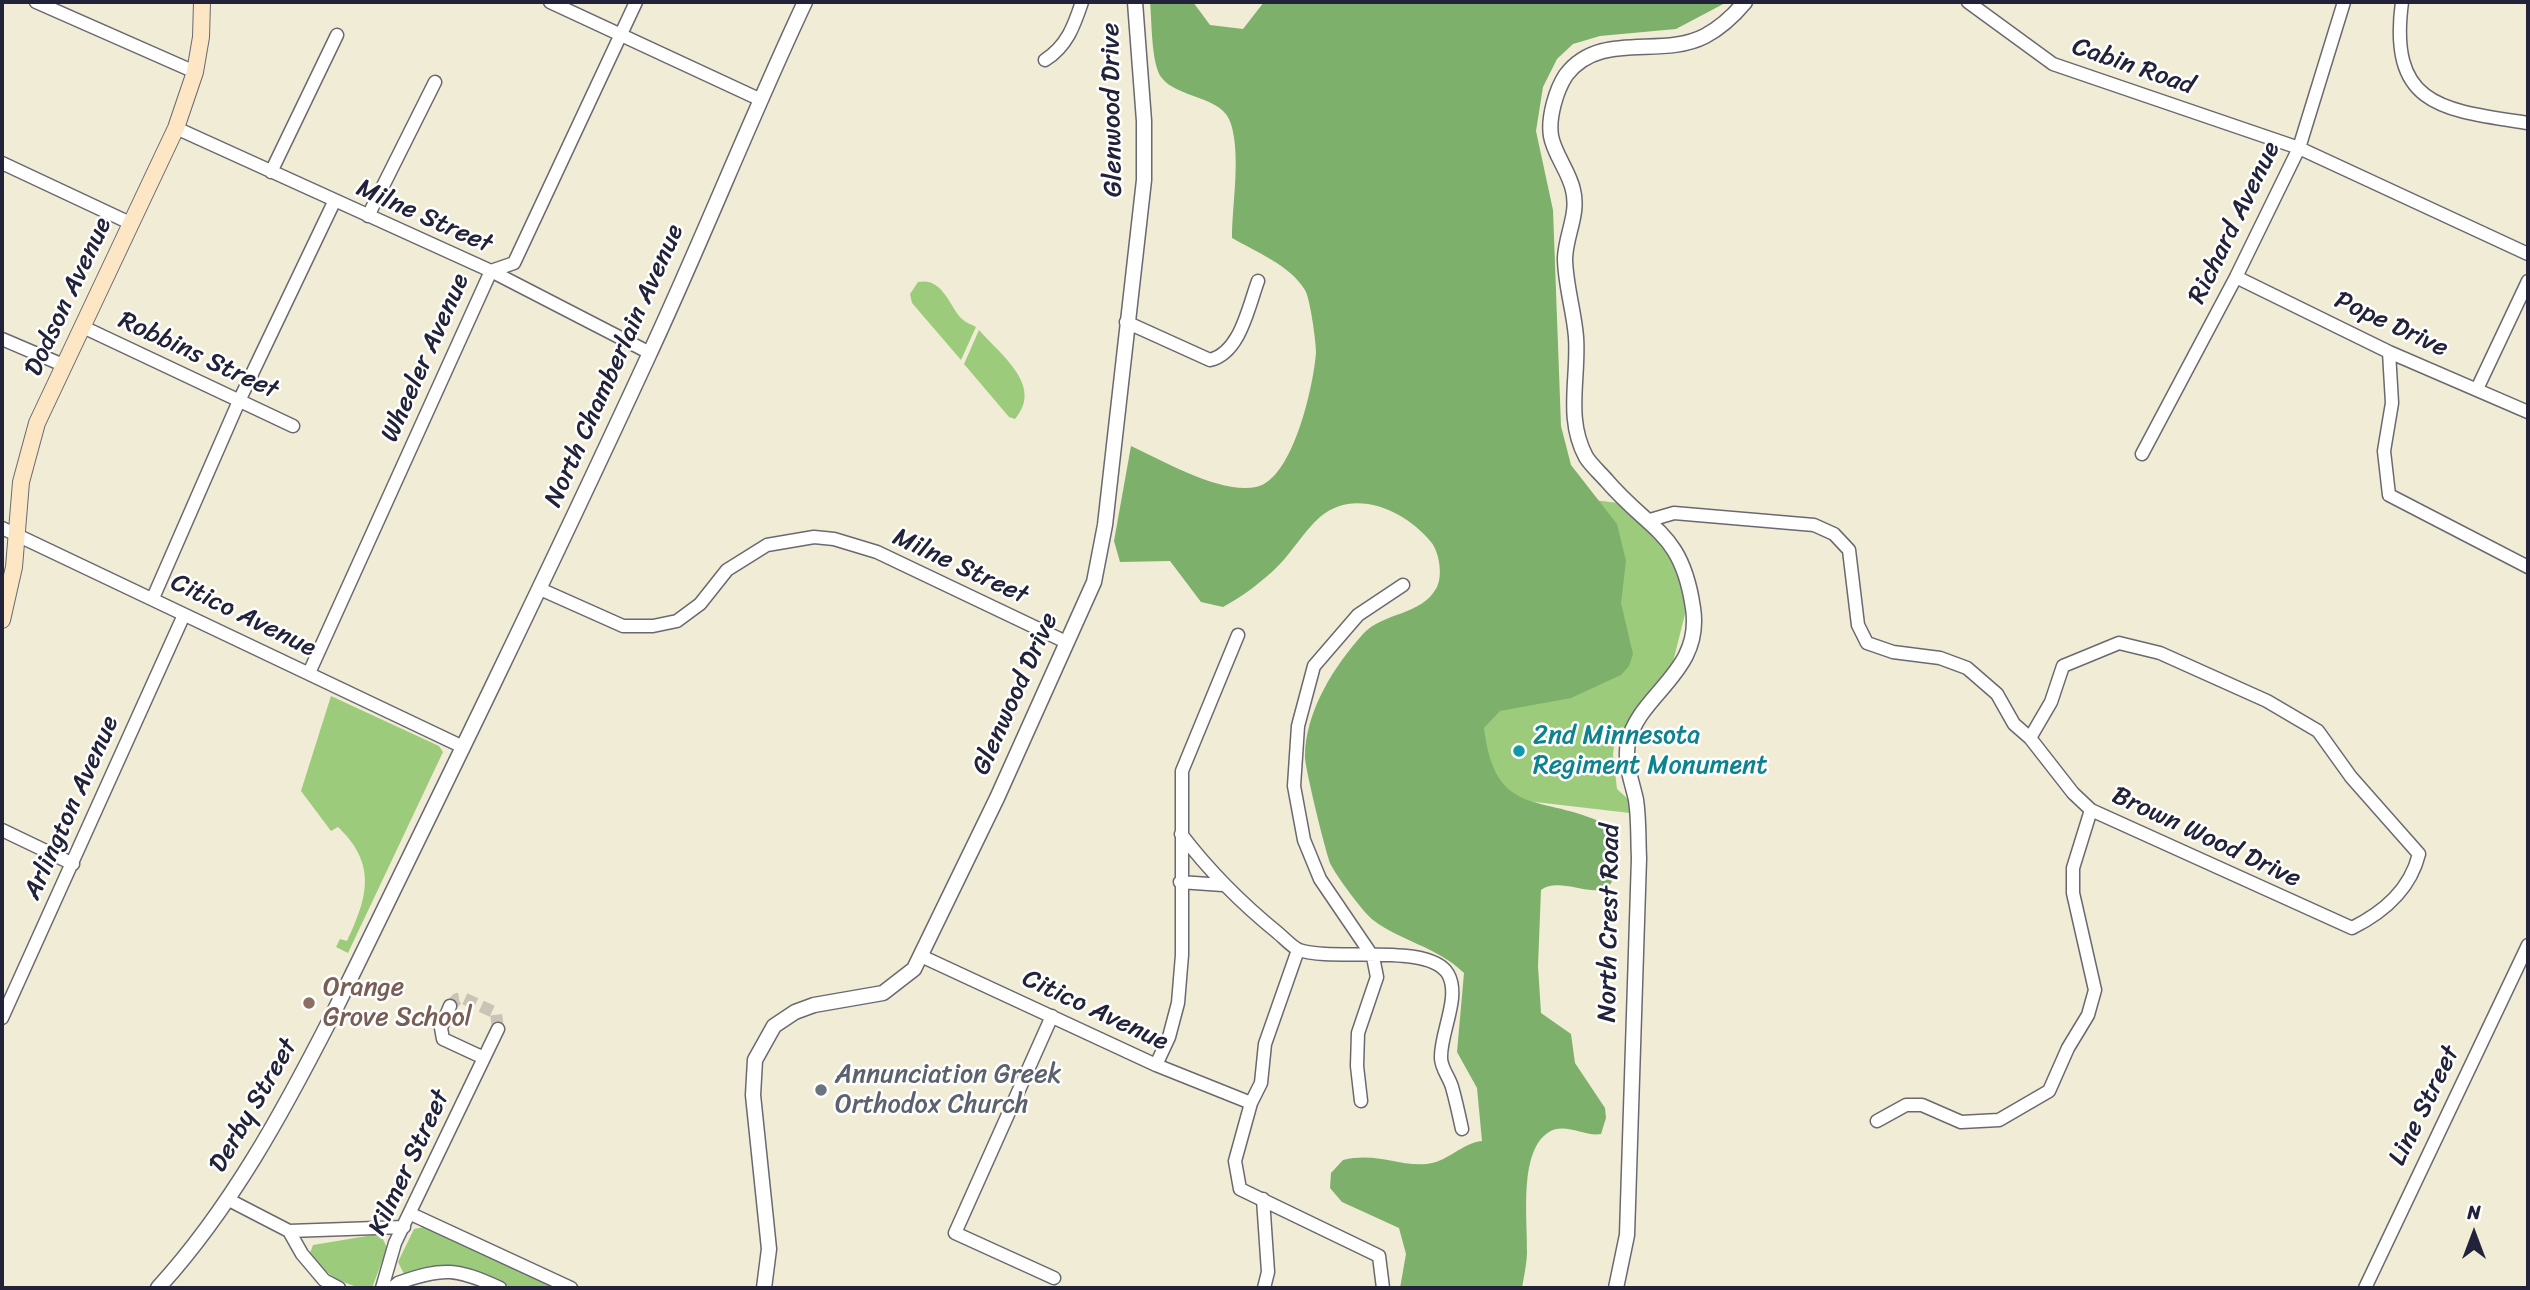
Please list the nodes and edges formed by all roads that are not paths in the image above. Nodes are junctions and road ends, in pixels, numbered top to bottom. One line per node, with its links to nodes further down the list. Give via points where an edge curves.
1 (36, 2): 15 (street)
2 (202, 2): 15 (main road, Dodson Avenue)
3 (550, 2): 12 (street)
4 (636, 2): 12 (street, Wheeler Avenue)
5 (805, 2): 17 (street, North Chamberlain Avenue)
6 (1082, 2): 14 (street, via 1073,29 1058,52)
7 (1135, 2): 31 (street, Glenwood Drive, via 1144,180)
8 (1745, 2): 42 (street, North Crest Road, via 1704,36 1649,47 1618,47 1583,59 1566,76 1555,97 1551,136 1576,206 1565,257 1576,341 1574,425 1587,457 1615,490)
9 (1968, 2): 20 (street, Cabin Road, via 2053,64)
10 (2344, 2): 20 (street, Richard Avenue)
11 (2402, 2): 18 (street, via 2400,53 2407,77 2427,99 2463,113)
12 (621, 34): 17 (street); 27 (street, Wheeler Avenue, via 514,263)
13 (337, 35): 22 (street)
14 (1045, 60)
15 (195, 72): 19 (main road, Dodson Avenue)
16 (435, 82): 24 (street)
17 (759, 99): 35 (street, North Chamberlain Avenue)
18 (2528, 123)
19 (176, 128): 22 (street, Milne Street); 25 (main road, Dodson Avenue)
20 (2298, 148): 26 (street, Cabin Road); 28 (street, Richard Avenue)
21 (2, 163): 25 (street)
22 (271, 172): 23 (street, Milne Street)
23 (334, 202): 24 (street, Milne Street); 38 (street)
24 (368, 216): 27 (street, Milne Street)
25 (130, 223): 32 (main road, Dodson Avenue)
26 (2528, 254)
27 (491, 271): 35 (street, Milne Street); 52 (street, Wheeler Avenue)
28 (2236, 277): 34 (street, Pope Drive); 41 (street, Richard Avenue)
29 (1258, 281): 31 (street, via 1232,346 1223,357 1210,360)
30 (2528, 281): 37 (street)
31 (1126, 322): 51 (street, Glenwood Drive, via 1106,514 1094,582)
32 (83, 327): 36 (main road, Dodson Avenue); 38 (street, Robbins Street)
33 (2, 338): 36 (street)
34 (2389, 352): 37 (street, Pope Drive); 44 (street, via 2392,403 2384,451 2389,495)
35 (650, 354): 46 (street, North Chamberlain Avenue)
36 (63, 365): 43 (main road, Dodson Avenue, via 34,435)
37 (2477, 388): 39 (street, Pope Drive)
38 (239, 401): 40 (street, Robbins Street); 47 (street)
39 (2528, 412)
40 (293, 426)
41 (2142, 454)
42 (1650, 520): 53 (street, Brown Wood Drive, via 1674,513 1814,525 1833,534 1849,550 1858,625 1867,643 1967,667 1997,694 2014,724); 90 (street, North Crest Road, via 1685,565 1694,611 1691,644 1678,672 1636,724 1629,742 1627,762 1636,800 1639,859 1627,1235)
43 (9, 531): 47 (street, Citico Avenue); 49 (main road, Dodson Avenue, via 14,567)
44 (2528, 567)
45 (1403, 585): 64 (street, via 1358,615 1314,666 1298,726 1294,786 1304,840 1321,879)
46 (540, 589): 51 (street, Milne Street, via 623,626 653,626 677,621 700,604 727,570 767,545 814,537 834,539 877,552); 54 (street, North Chamberlain Avenue)
47 (153, 598): 48 (street, Citico Avenue)
48 (183, 617): 52 (street, Citico Avenue); 58 (street, Arlington Avenue)
49 (2, 620)
50 (1238, 635): 57 (street, via 1182,771)
51 (1066, 642): 63 (street, Glenwood Drive)
52 (309, 673): 54 (street, Citico Avenue)
53 (2030, 737): 55 (street, Brown Wood Drive); 55 (street, Brown Wood Drive, via 2051,702 2063,666 2119,643 2160,653 2318,731 2351,778 2419,854 2414,876 2381,914 2351,928)
54 (463, 747): 76 (street, Derby Street, via 308,1063)
55 (2091, 810): 73 (street, via 2073,868 2078,922 2095,990 2088,1015 2049,1091 1999,1120 1961,1122 1922,1105 1906,1105)
56 (2, 830): 58 (street)
57 (1181, 834): 59 (street); 60 (street)
58 (73, 864): 67 (street, Arlington Avenue)
59 (1180, 882): 60 (street); 70 (street, via 1178,1003)
60 (1223, 885): 62 (street)
61 (2528, 945): 91 (street, Line Street)
62 (1298, 950): 64 (street); 72 (street, via 1265,1044 1261,1083)
63 (921, 956): 66 (street, Citico Avenue); 87 (street, Glenwood Drive, via 903,981 883,993 795,1012 774,1026 755,1060 753,1095 769,1249)
64 (1373, 957): 71 (street, via 1377,977 1358,1033); 74 (street, via 1418,956 1440,963 1449,976 1451,995 1441,1034 1441,1062 1452,1085)
65 (450, 1006): 69 (street, via 441,1028 443,1039)
66 (1052, 1016): 70 (street, Citico Avenue); 80 (street, via 955,1233)
67 (2, 1018)
68 (498, 1030): 69 (street, Kilmer Street)
69 (484, 1058): 77 (street, Kilmer Street)
70 (1156, 1065): 72 (street, Citico Avenue)
71 (1361, 1101)
72 (1251, 1103): 75 (street, via 1235,1161 1240,1189)
73 (1877, 1121)
74 (1462, 1129)
75 (1263, 1199): 88 (street, via 1268,1272); 89 (street, via 1378,1256)
76 (229, 1200): 79 (street); 81 (street, Derby Street)
77 (411, 1214): 78 (street, Kilmer Street); 86 (street)
78 (404, 1227): 79 (street); 83 (street, Kilmer Street)
79 (289, 1231): 82 (street, via 324,1280)
80 (1054, 1278)
81 (158, 1288)
82 (340, 1288)
83 (382, 1288)
84 (392, 1288): 85 (street, via 445,1270 475,1276)
85 (500, 1288)
86 (571, 1288)
87 (764, 1288)
88 (1264, 1288)
89 (1383, 1288)
90 (1616, 1288)
91 (2365, 1288)

